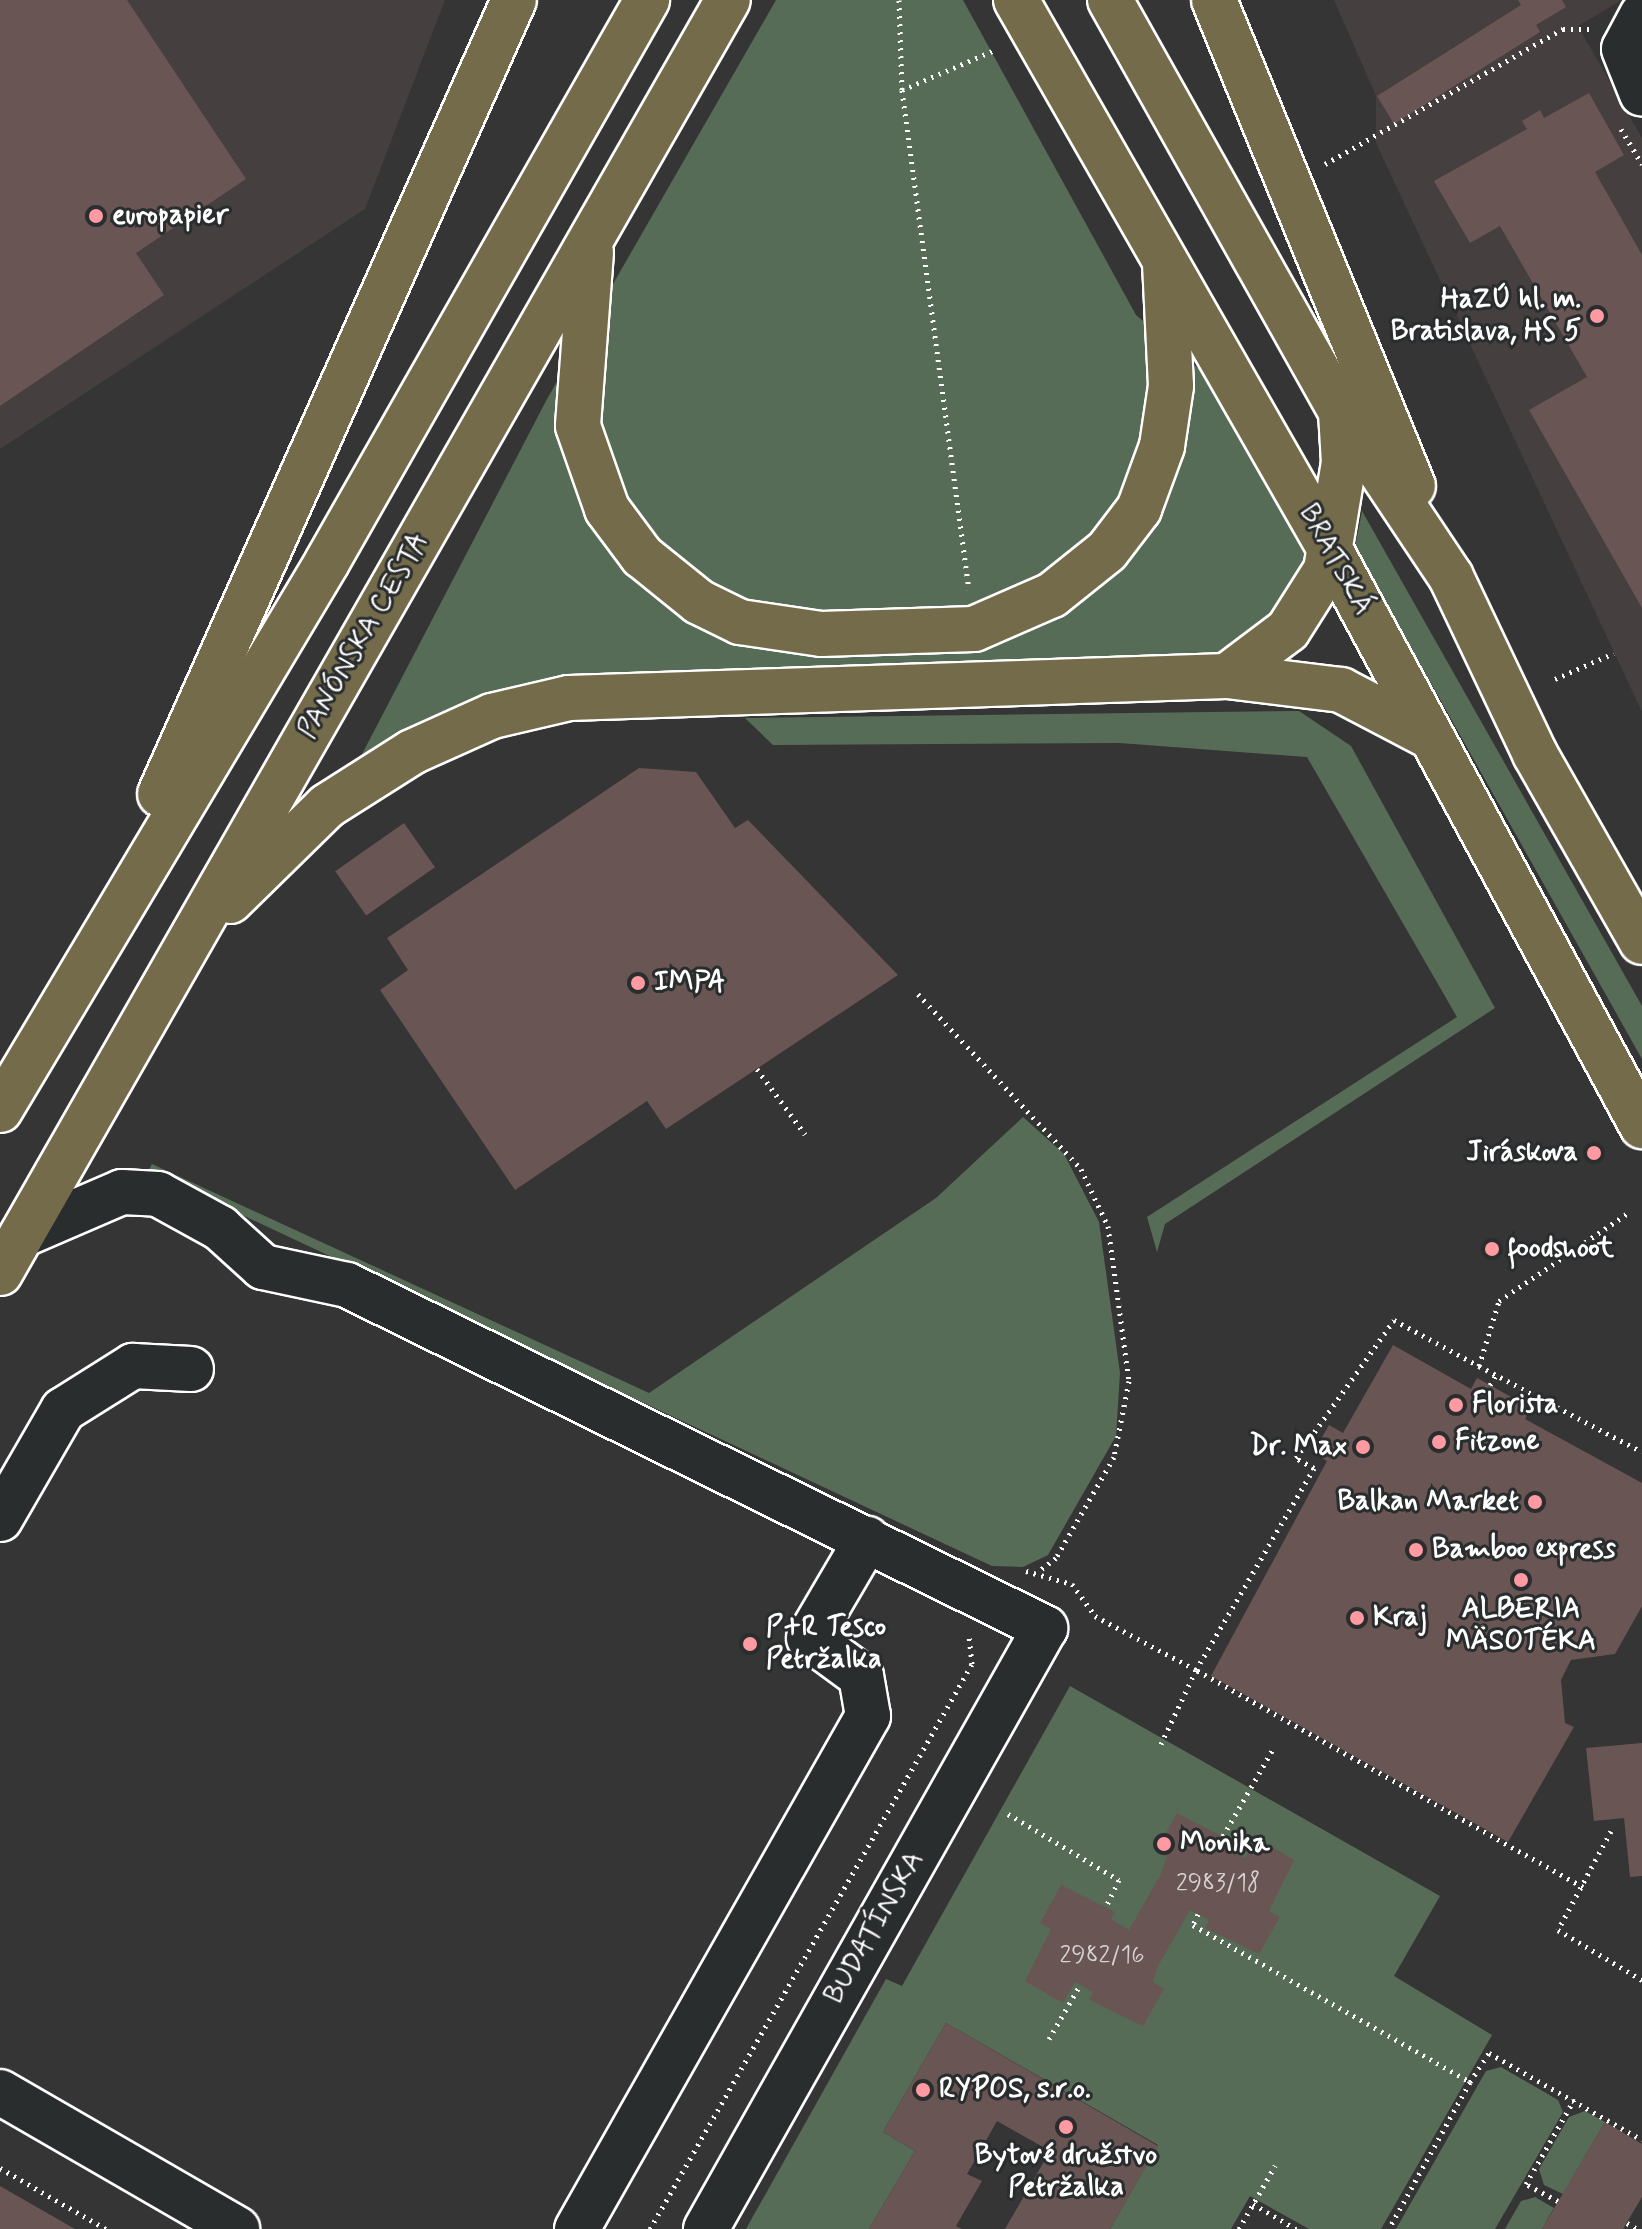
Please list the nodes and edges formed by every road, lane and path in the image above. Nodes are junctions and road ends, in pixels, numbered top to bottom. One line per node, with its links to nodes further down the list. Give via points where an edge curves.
1 (514, 0): 25 (main road)
2 (647, 0): 25 (main road, via 327,562)
3 (728, 0): 13 (main road, PANÓNSKA CESTA)
4 (899, 0): 10 (path)
5 (1016, 0): 14 (main road, BRATSKÁ)
6 (1110, 0): 15 (main road)
7 (1214, 0): 17 (main road)
8 (1636, 23): 11 (street, via 1626,65); 12 (path, via 1563,29)
9 (997, 49): 10 (path)
10 (902, 90): 18 (path)
11 (1642, 94)
12 (1321, 167)
13 (592, 237): 18 (main road, via 578,426 603,499 642,556 699,602 763,627 832,634); 23 (main road, PANÓNSKA CESTA)
14 (1165, 258): 16 (main road, BRATSKÁ); 18 (main road, via 1167,417 1139,509 1068,584)
15 (1341, 412): 16 (main road, via 1344,463); 17 (main road)
16 (1331, 551): 20 (main road, via 1301,615); 22 (main road, BRATSKÁ)
17 (1451, 577): 24 (main road, via 1535,754)
18 (974, 629)
19 (1614, 653): 21 (path)
20 (1227, 676): 22 (main road, via 1324,685); 23 (main road, via 652,694 527,706 412,752 327,806)
21 (1555, 679)
22 (1431, 737): 29 (main road, BRATSKÁ)
23 (189, 942): 32 (main road, PANÓNSKA CESTA)
24 (1642, 942)
25 (89, 958): 28 (main road)
26 (918, 994): 43 (path, via 1081,1169 1108,1226 1129,1381 1114,1457 1056,1558)
27 (757, 1069): 30 (path)
28 (0, 1110)
29 (1642, 1126)
30 (805, 1134)
31 (1628, 1213): 34 (path, via 1499,1301)
32 (22, 1235): 33 (main road, PANÓNSKA CESTA); 42 (street, via 111,1195 144,1190 220,1228 263,1267 347,1285)
33 (0, 1273)
34 (1479, 1366): 36 (path); 38 (path, via 1394,1320)
35 (191, 1369): 41 (street, via 133,1366 63,1410)
36 (1496, 1375): 37 (path); 40 (path)
37 (1490, 1385)
38 (1311, 1434): 39 (path); 48 (path, via 1296,1458 1314,1468 1196,1670)
39 (1321, 1439)
40 (1642, 1452)
41 (0, 1519)
42 (867, 1539): 65 (street, via 809,1638 861,1676 868,1716); 66 (street, BUDATÍNSKA, via 1045,1628)
43 (1038, 1571)
44 (1273, 1749): 47 (path)
45 (1008, 1814): 49 (path, via 1119,1880)
46 (1611, 1831): 48 (path)
47 (1223, 1836)
48 (1583, 1887): 51 (path, via 1558,1930)
49 (1106, 1907)
50 (1198, 1914): 54 (path, via 1193,1925)
51 (1642, 1980)
52 (1080, 1985): 53 (path)
53 (1049, 2039)
54 (1470, 2082): 56 (path, via 1489,2053); 69 (path)
55 (0, 2092): 64 (street)
56 (1574, 2100): 57 (path); 60 (path, via 1526,2184)
57 (1642, 2140)
58 (1275, 2166): 61 (path)
59 (0, 2168): 63 (path)
60 (1558, 2201)
61 (1253, 2204): 67 (path); 68 (path)
62 (1627, 2223): 70 (path)
63 (106, 2229)
64 (237, 2229)
65 (577, 2229)
66 (706, 2229)
67 (1239, 2229)
68 (1296, 2229)
69 (1389, 2229)
70 (1637, 2229)

